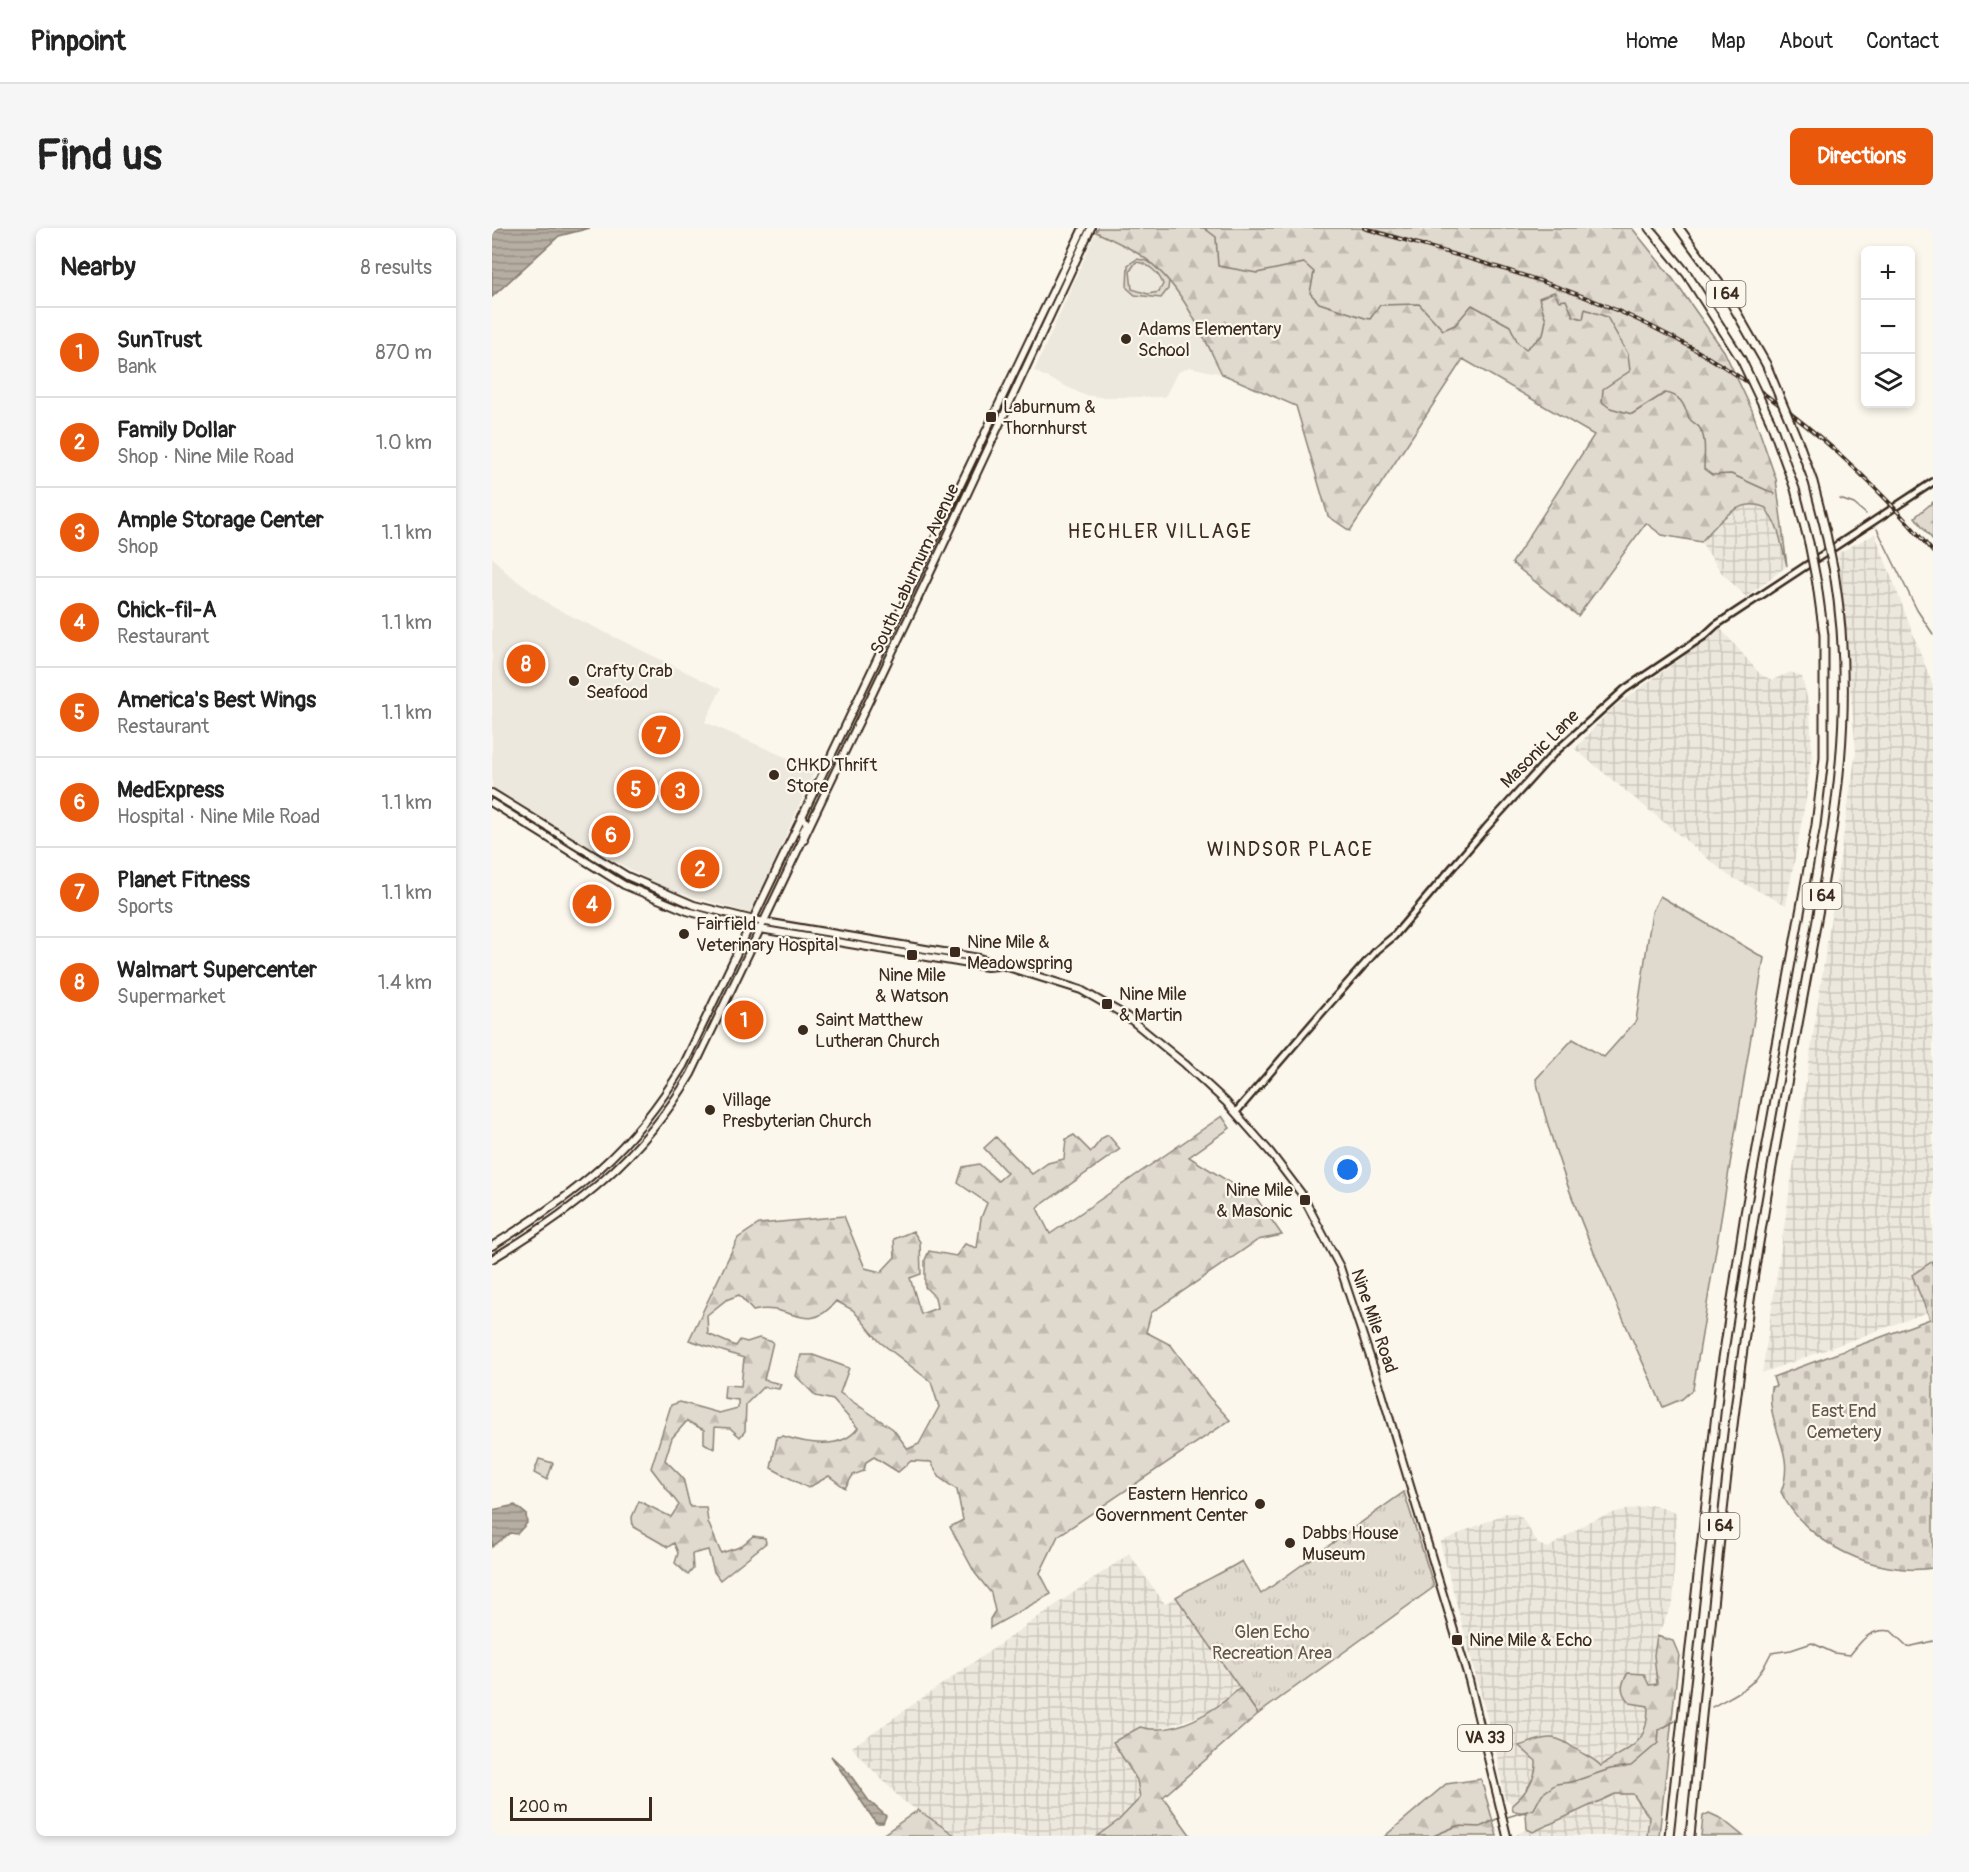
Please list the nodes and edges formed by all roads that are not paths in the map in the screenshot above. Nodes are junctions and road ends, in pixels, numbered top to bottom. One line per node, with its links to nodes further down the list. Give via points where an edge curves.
1 (1083, 228): 8 (main road, South Laburnum Avenue)
2 (1091, 228): 9 (main road, South Laburnum Avenue)
3 (1649, 228): 19 (highway, I 64, bridge, via 1687,274 1741,358 1770,420 1809,543 1824,635 1824,758 1816,825 1745,1214 1720,1378)
4 (1679, 228): 20 (highway, I 64, bridge, via 1722,287 1766,364 1798,441 1813,482 1834,572 1845,678 1837,809 1738,1376)
5 (1933, 482): 15 (main road, Masonic Lane, via 1716,625 1625,689 1589,720 1510,801)
6 (492, 793): 10 (main road, Nine Mile Road / VA 33, via 643,884 694,905)
7 (492, 803): 12 (main road, Nine Mile Road / VA 33, via 642,894 702,916)
8 (802, 816): 9 (main road, via 807,824 802,833); 10 (main road, South Laburnum Avenue)
9 (804, 841): 11 (main road, South Laburnum Avenue)
10 (754, 920): 11 (main road, Nine Mile Road / VA 33); 12 (main road, South Laburnum Avenue)
11 (764, 922): 13 (main road, South Laburnum Avenue); 14 (main road, Nine Mile Road / VA 33, via 955,953)
12 (750, 927): 13 (main road, Nine Mile Road / VA 33); 16 (main road, South Laburnum Avenue, via 683,1066 641,1127 576,1191)
13 (760, 929): 14 (main road, Nine Mile Road / VA 33, via 987,967); 17 (main road, South Laburnum Avenue, via 692,1074 652,1132 593,1192)
14 (1002, 966): 15 (main road, Nine Mile Road / VA 33, via 1061,982 1107,1004 1185,1064)
15 (1236, 1112): 18 (main road, Nine Mile Road / VA 33, via 1301,1193 1340,1267 1382,1390 1469,1680)
16 (492, 1246)
17 (492, 1259)
18 (1507, 1836)
19 (1669, 1836)
20 (1690, 1836)

